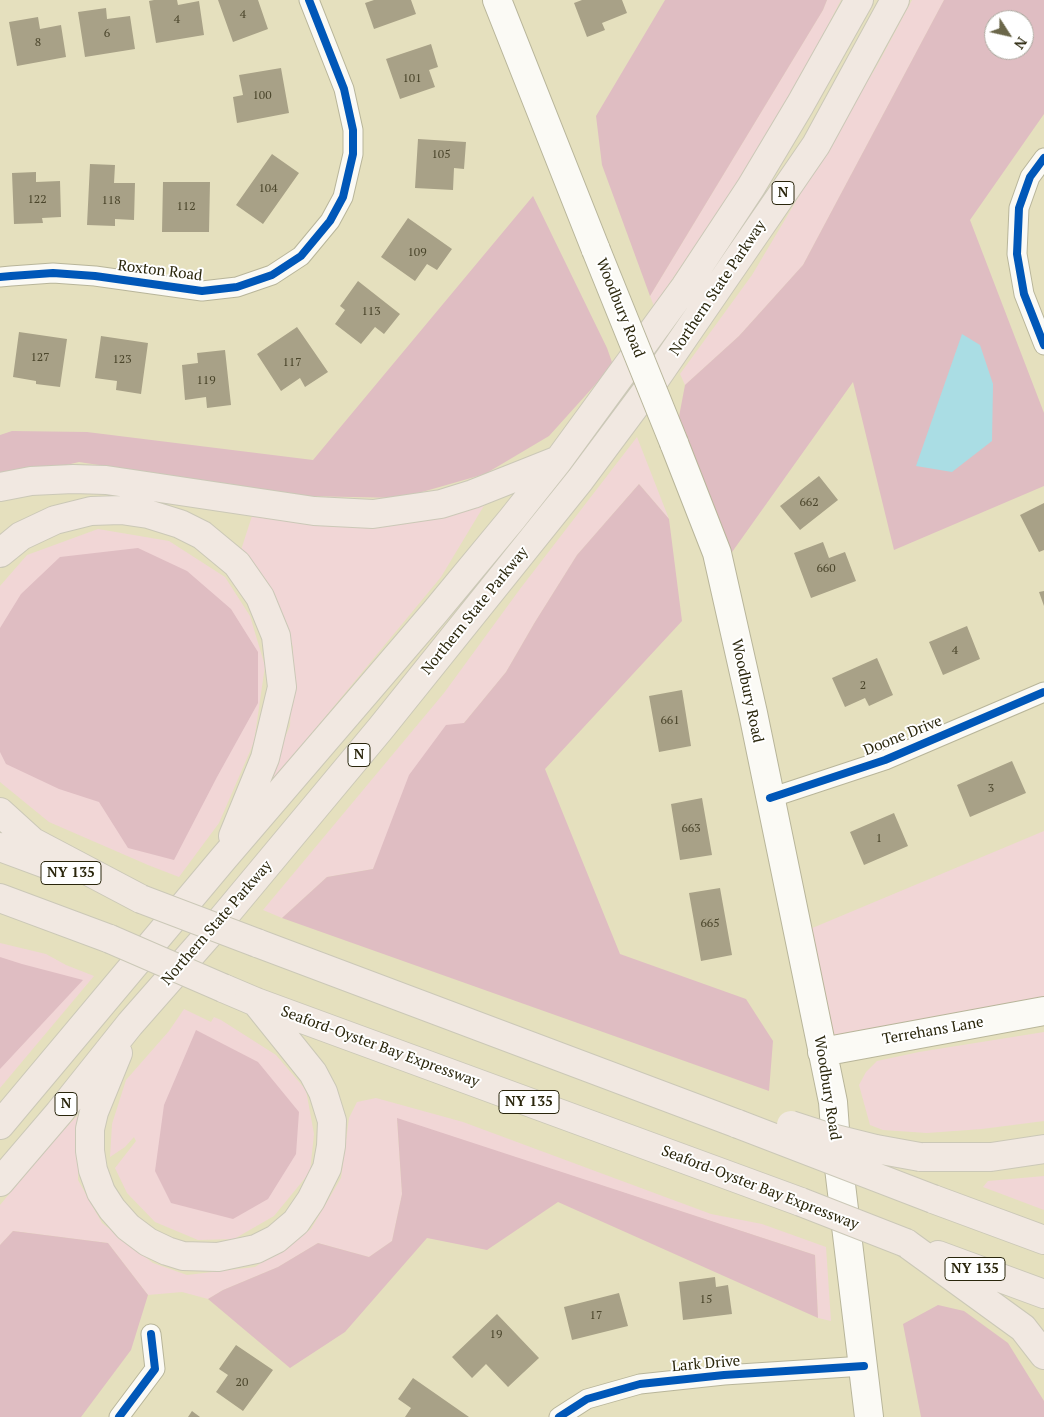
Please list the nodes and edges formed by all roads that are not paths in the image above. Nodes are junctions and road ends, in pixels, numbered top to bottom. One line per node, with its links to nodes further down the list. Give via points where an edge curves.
1 (309, 0): 6 (street, Roxton Road, via 344,89 353,130 353,154 343,197 330,221 300,256 272,275 237,287 202,291 70,274)
2 (498, 0): 12 (main road, Woodbury Road, bridge, via 717,553)
3 (859, 0): 8 (highway, Northern State Parkway / N, via 751,187 684,287)
4 (895, 0): 22 (highway, Northern State Parkway / N, via 816,145 650,386 580,480 381,728)
5 (1044, 158): 7 (street, via 1030,177 1019,208 1016,254 1024,294)
6 (0, 278)
7 (1044, 345)
8 (558, 461): 9 (highway, via 441,504 373,514 314,511 106,480 73,478); 15 (highway, Northern State Parkway / N, via 435,612)
9 (0, 487)
10 (0, 553): 15 (highway, via 21,536 55,520 91,511 121,510 148,514 202,534 237,564 260,597 276,636 282,687 265,758)
11 (1044, 692): 12 (street, Doone Drive, via 886,760)
12 (770, 798): 23 (main road, Woodbury Road)
13 (0, 812): 17 (highway, via 34,842)
14 (0, 847): 17 (highway, NY 135)
15 (224, 859): 24 (highway, Northern State Parkway / N)
16 (0, 898): 19 (highway, Seaford-Oyster Bay Expressway / NY 135)
17 (141, 900): 25 (highway, NY 135, bridge, via 493,1031)
18 (0, 908): 19 (highway)
19 (110, 939): 20 (highway, Seaford-Oyster Bay Expressway / NY 135, bridge)
20 (256, 1002): 22 (highway, via 313,1073 323,1092 332,1121 331,1146 327,1168 312,1200 296,1222 276,1239 256,1249 218,1258 183,1256 148,1242 112,1209 92,1170 90,1129 94,1112); 31 (highway, Seaford-Oyster Bay Expressway / NY 135, bridge)
21 (1044, 1012): 23 (main road, Terrehans Lane)
22 (130, 1024): 29 (highway, Northern State Parkway / N)
23 (822, 1052): 35 (main road, Woodbury Road, via 832,1102)
24 (27, 1091): 26 (highway); 27 (highway, Northern State Parkway / N)
25 (737, 1114): 28 (highway, bridge, via 828,1138 920,1157 991,1157); 30 (highway, bridge, via 933,1198)
26 (0, 1116)
27 (0, 1125)
28 (1044, 1149)
29 (0, 1182)
30 (1044, 1240)
31 (906, 1243): 32 (highway, Seaford-Oyster Bay Expressway / NY 135); 34 (highway, via 1023,1328)
32 (1044, 1294)
33 (151, 1334): 36 (street, via 155,1369)
34 (1044, 1355)
35 (864, 1366): 37 (street, Lark Drive, via 640,1384 587,1399); 38 (main road, Woodbury Road)
36 (119, 1417)
37 (559, 1417)
38 (869, 1417)

